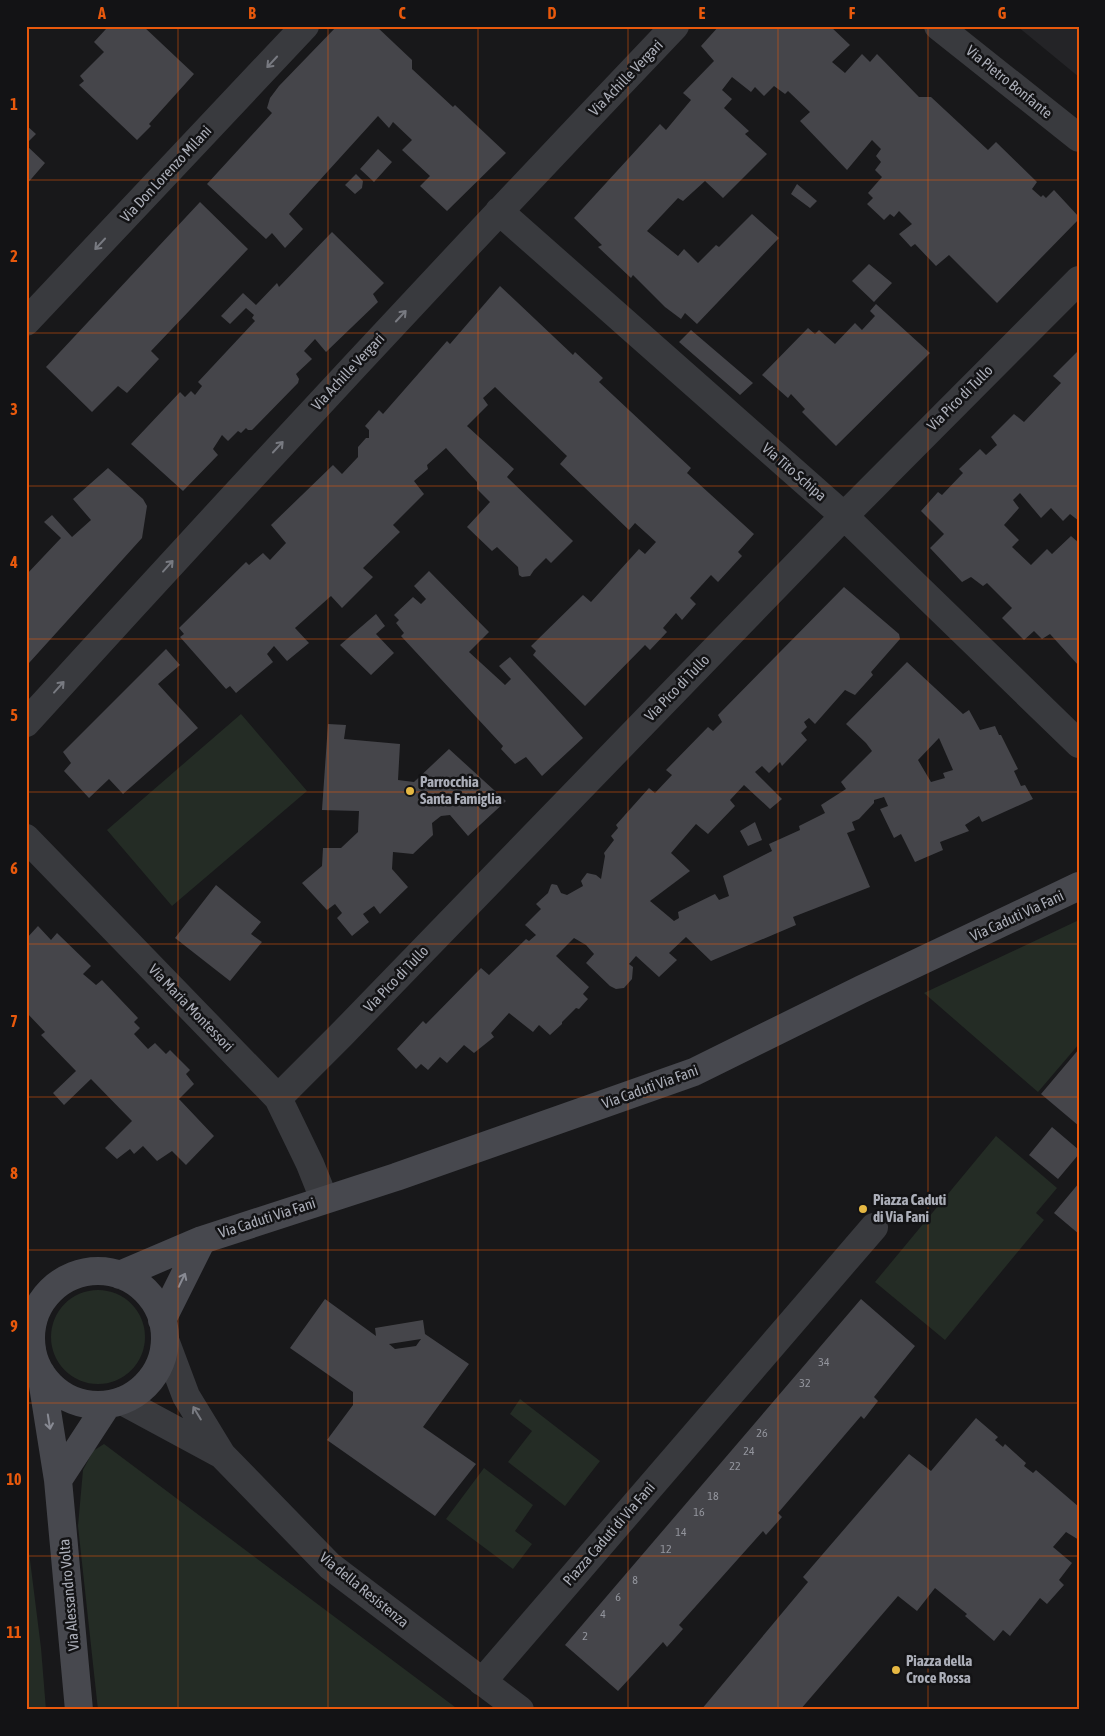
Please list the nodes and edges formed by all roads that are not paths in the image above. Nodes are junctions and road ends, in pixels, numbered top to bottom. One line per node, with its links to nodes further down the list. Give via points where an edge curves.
1 (305, 26): 7 (street, Via Don Lorenzo Milani, one-way to 7)
2 (675, 26): 5 (street, Via Achille Vergari)
3 (938, 26): 4 (street, Via Pietro Bonfante)
4 (1079, 138)
5 (499, 212): 8 (street, Via Tito Schipa); 9 (street, Via Achille Vergari, one-way to 5)
6 (1079, 280): 8 (street, Via Pico di Tullo)
7 (26, 322)
8 (844, 516): 10 (street, Via Tito Schipa); 13 (street, Via Pico di Tullo)
9 (26, 723)
10 (1079, 744)
11 (26, 838): 13 (street, Via Maria Montessori)
12 (1079, 886): 14 (street, Via Caduti Via Fani, via 694,1072 396,1177)
13 (278, 1098): 14 (street, Via Maria Montessori)
14 (324, 1199): 16 (street, Via Caduti Via Fani)
15 (874, 1227): 23 (street, Piazza Caduti di Via Fani)
16 (202, 1240): 17 (street, Via Caduti Via Fani); 18 (street, Via Caduti Via Fani, one-way to 16)
17 (120, 1275): 18 (street, via 146,1292 156,1305); 19 (street, via 101,1271 81,1273 62,1281 47,1294 36,1311 31,1331)
18 (163, 1330): 20 (street, via 161,1359 153,1377 139,1391); 21 (street, Via della Resistenza, one-way to 18, via 186,1396)
19 (33, 1356): 20 (street, via 53,1388 70,1399 88,1404); 22 (street, Via Alessandro Volta, one-way to 22)
20 (115, 1402): 21 (street, Via della Resistenza); 22 (street)
21 (222, 1455): 23 (street, Via della Resistenza, via 330,1566)
22 (58, 1480): 24 (street, Via Alessandro Volta)
23 (482, 1682): 25 (street, Via della Resistenza)
24 (79, 1710)
25 (520, 1710)

